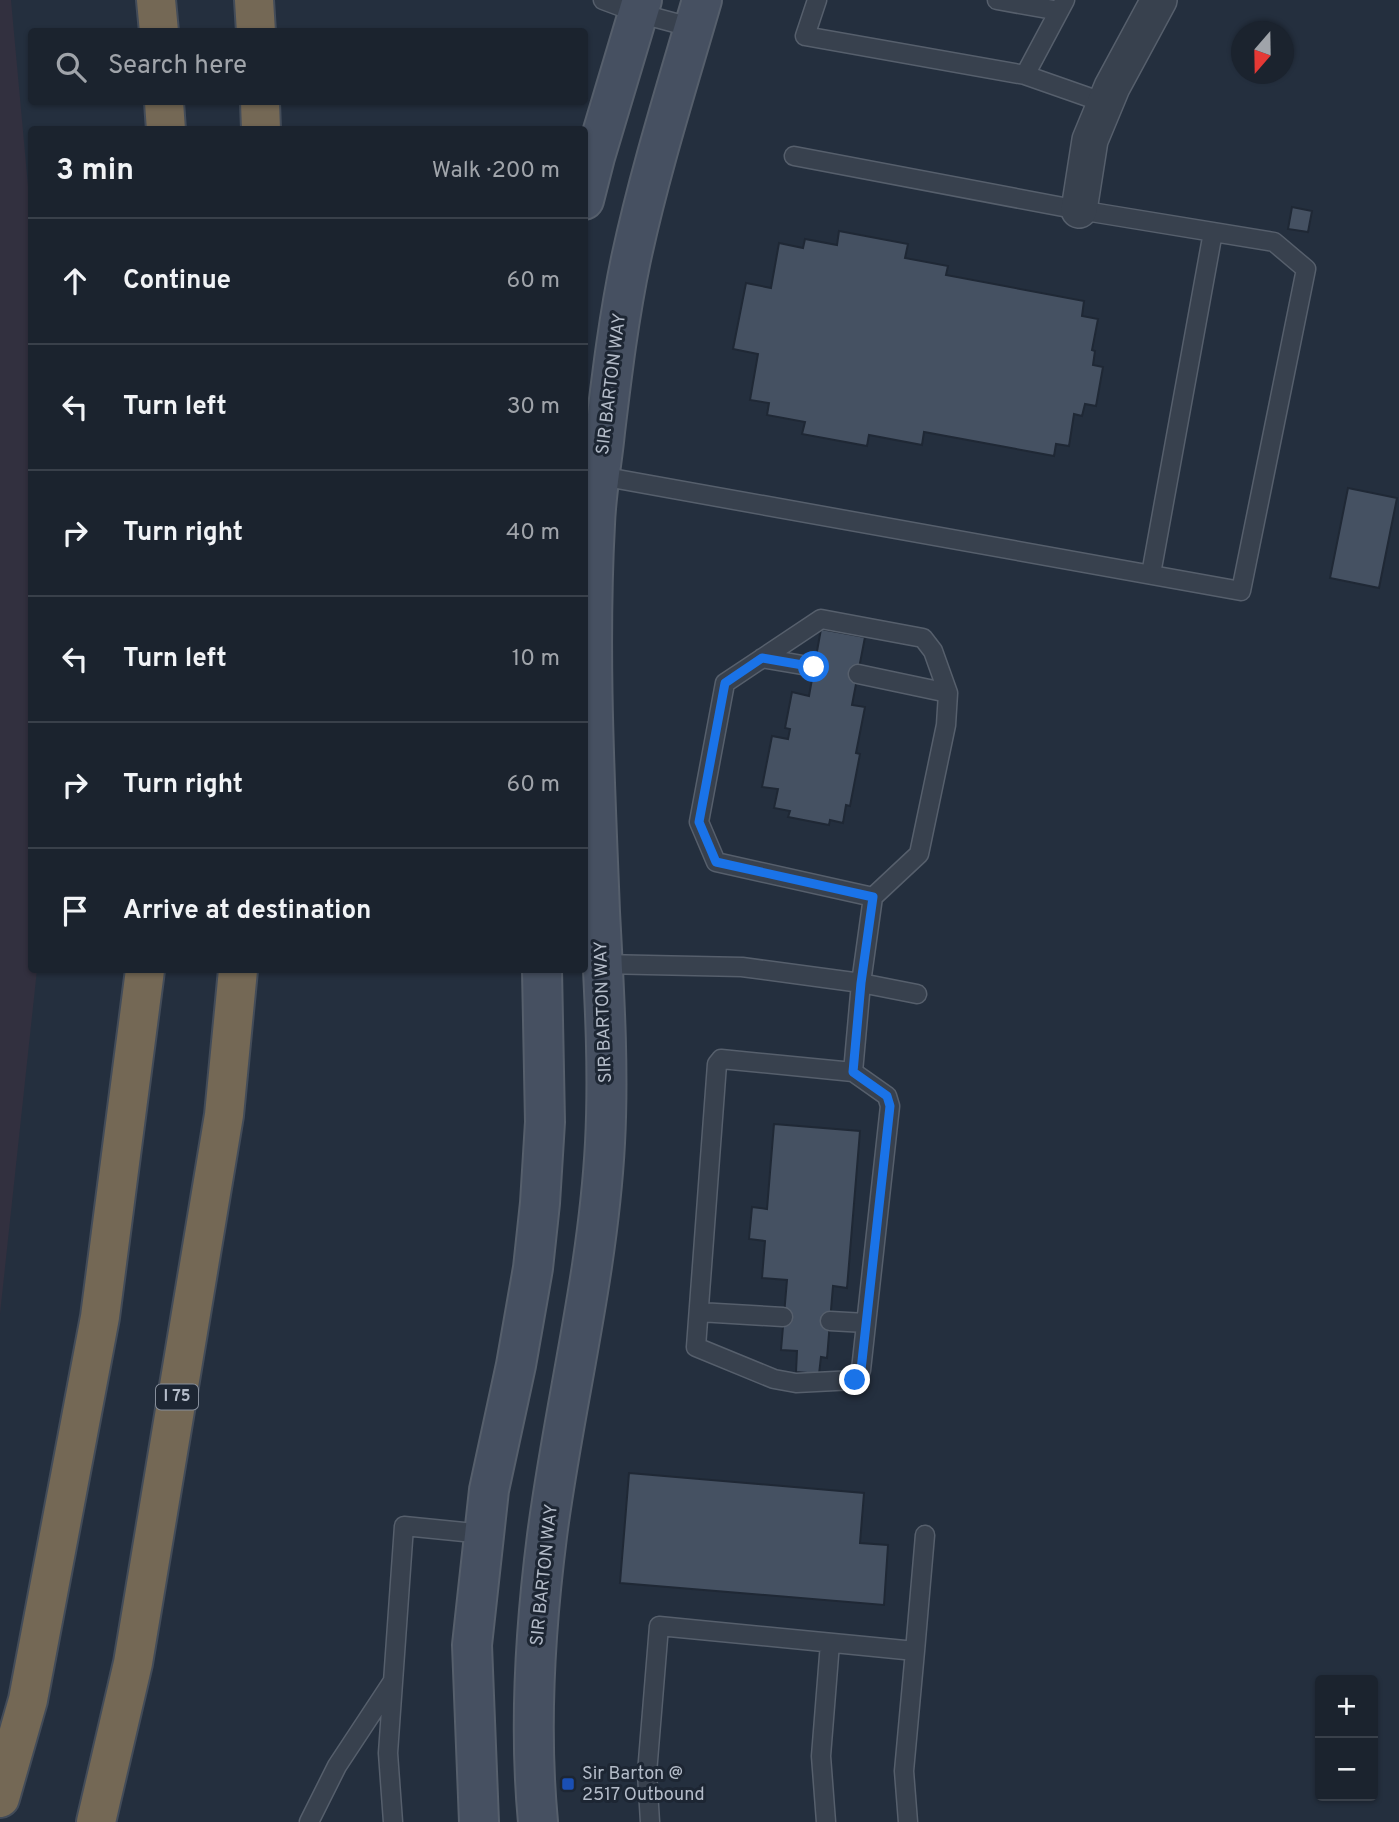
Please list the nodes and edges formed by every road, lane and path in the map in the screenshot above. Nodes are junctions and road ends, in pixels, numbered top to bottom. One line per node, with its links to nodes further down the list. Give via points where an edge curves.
1 (156, 0): 11 (highway)
2 (254, 0): 12 (highway)
3 (603, 0): 8 (lane)
4 (817, 0): 13 (lane, via 805,36)
5 (997, 0): 7 (lane)
6 (1160, 0): 14 (street)
7 (1026, 3): 9 (lane)
8 (640, 6): 10 (lane); 20 (main road)
9 (1062, 6): 13 (lane)
10 (698, 14): 23 (main road, SIR BARTON WAY, via 631,259)
11 (159, 28)
12 (256, 28)
13 (1025, 75): 14 (lane)
14 (1105, 103): 21 (street, via 1090,139)
15 (164, 105): 17 (highway)
16 (260, 105): 18 (highway)
17 (166, 126)
18 (261, 126)
19 (794, 156): 21 (lane)
20 (588, 184)
21 (1079, 210): 22 (lane)
22 (1213, 232): 24 (lane); 24 (lane, via 1274,242 1306,269 1241,591)
23 (592, 474): 24 (lane); 30 (main road, SIR BARTON WAY)
24 (1152, 574)
25 (762, 658): 26 (lane); 28 (lane, via 821,619 922,638 933,651); 29 (lane, via 725,683 699,822 716,862)
26 (814, 667)
27 (858, 674): 28 (lane)
28 (948, 693): 29 (lane, via 946,725 919,854)
29 (873, 897): 34 (lane)
30 (594, 965): 34 (lane, via 742,967); 51 (main road, SIR BARTON WAY, via 607,1059 605,1142 598,1229 547,1535 538,1626 534,1714)
31 (145, 973): 46 (highway, via 100,1317 28,1700)
32 (238, 973): 47 (highway, I 75, via 224,1115 133,1663)
33 (542, 973): 41 (main road, via 545,1122 540,1203 533,1268)
34 (861, 983): 35 (lane); 36 (lane)
35 (917, 994)
36 (853, 1072): 37 (lane, via 721,1059 717,1064); 40 (lane, via 887,1096 890,1106)
37 (699, 1312): 38 (lane); 40 (lane, via 696,1347 774,1379 796,1383 855,1380 861,1370)
38 (783, 1317)
39 (831, 1321): 40 (lane)
40 (866, 1322)
41 (484, 1534): 45 (lane, via 404,1527); 50 (main road, via 472,1645)
42 (925, 1535): 44 (lane)
43 (830, 1643): 44 (lane); 52 (lane, via 659,1626 647,1773); 53 (lane, via 821,1756)
44 (915, 1651): 54 (lane, via 904,1772)
45 (393, 1680): 48 (lane, via 337,1766); 49 (lane, via 388,1753)
46 (0, 1798)
47 (96, 1822)
48 (309, 1822)
49 (393, 1822)
50 (479, 1822)
51 (538, 1822)
52 (650, 1822)
53 (826, 1822)
54 (908, 1822)

